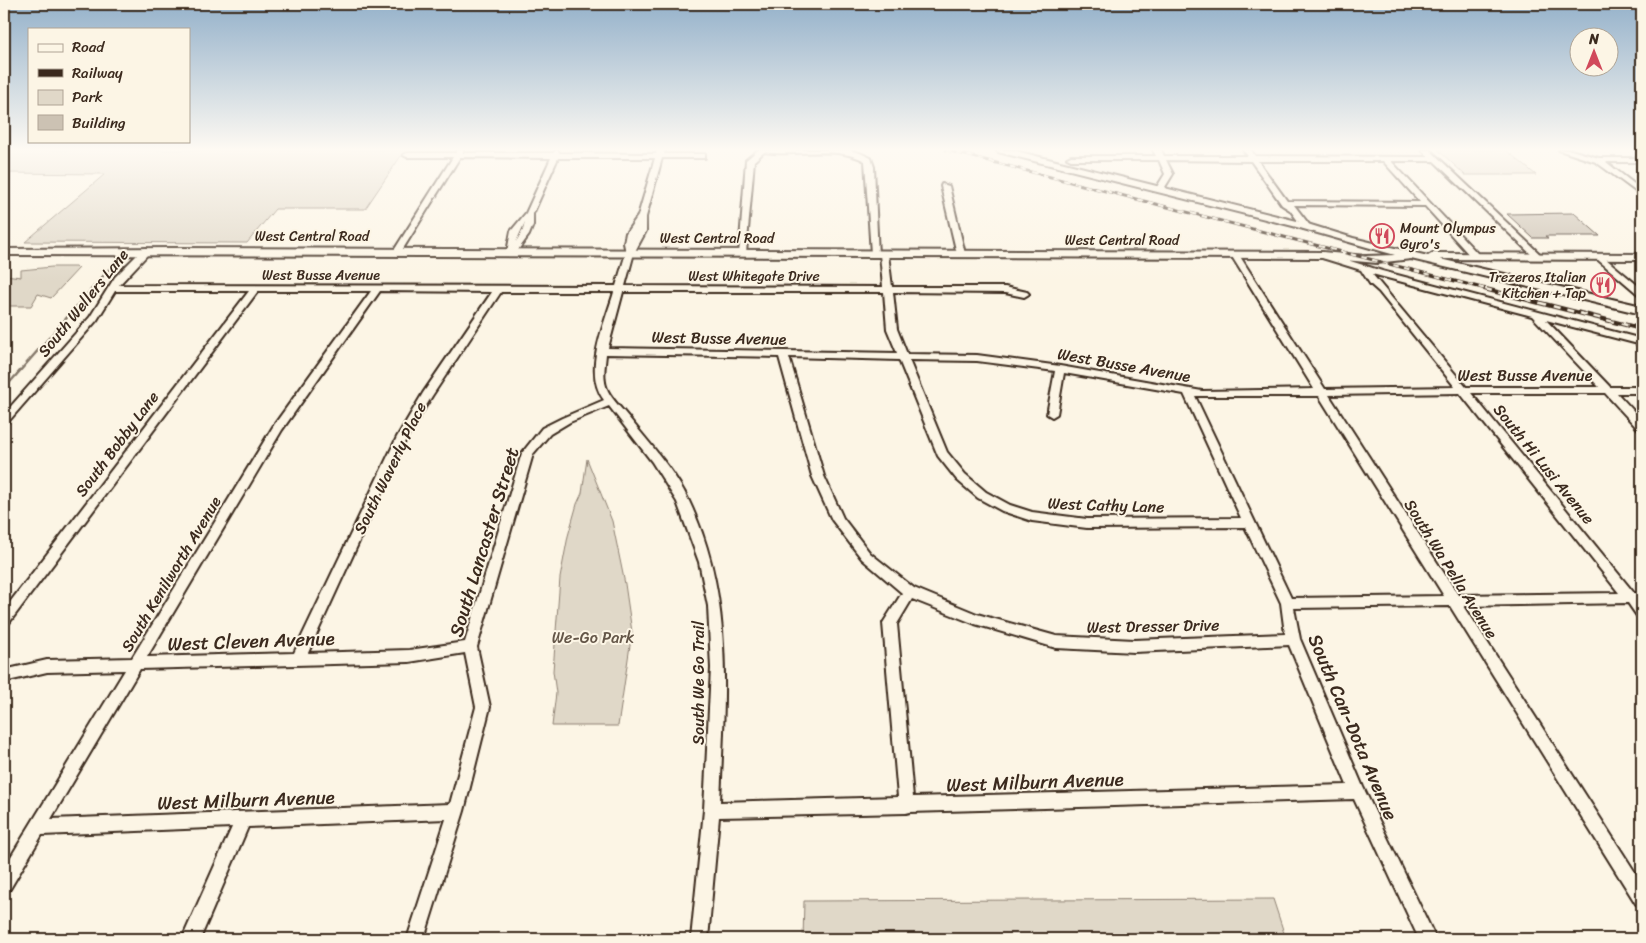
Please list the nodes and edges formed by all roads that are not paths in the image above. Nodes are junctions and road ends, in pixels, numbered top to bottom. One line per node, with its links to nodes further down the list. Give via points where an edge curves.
1 (433, 194): 18 (street)
2 (538, 194): 19 (street, via 520,244)
3 (648, 194): 20 (street, South We Go Trail, via 642,216 644,224 637,245)
4 (747, 194): 21 (street)
5 (873, 194): 22 (street, West Cathy Lane)
6 (947, 194): 23 (street)
7 (1176, 194): 13 (main road)
8 (1279, 194): 11 (street)
9 (1417, 194): 12 (street)
10 (1473, 194): 29 (street)
11 (1285, 203): 12 (street); 13 (street, via 1293,208)
12 (1426, 204): 28 (street)
13 (1302, 226): 25 (main road); 27 (main road)
14 (4, 246): 15 (main road, West Central Road)
15 (113, 251): 16 (main road, West Central Road); 17 (main road, West Central Road)
16 (146, 251): 18 (main road, West Central Road); 34 (street, South Wellers Lane)
17 (4, 252)
18 (397, 252): 19 (main road, West Central Road)
19 (511, 252): 20 (main road, West Central Road)
20 (630, 253): 21 (main road, West Central Road); 38 (street, South We Go Trail)
21 (742, 253): 22 (main road, West Central Road)
22 (879, 254): 23 (main road, West Central Road); 39 (street, West Cathy Lane)
23 (961, 254): 24 (main road, West Central Road)
24 (1235, 256): 25 (main road, West Central Road); 55 (street, South Wa Pella Avenue)
25 (1366, 256): 26 (main road, West Central Road, via 1399,259); 32 (main road, via 1365,261 1370,266); 40 (street, South Hi Lusi Avenue, via 1373,282)
26 (1409, 256): 27 (main road, West Central Road); 33 (main road)
27 (1432, 256): 28 (main road, West Central Road); 33 (main road)
28 (1475, 256): 29 (main road, West Central Road)
29 (1539, 257): 30 (main road, West Central Road)
30 (1600, 257): 31 (main road, West Central Road); 42 (street)
31 (1642, 257)
32 (1382, 272): 40 (street); 44 (street)
33 (1514, 279): 43 (main road)
34 (113, 288): 35 (street, West Busse Avenue); 58 (street, South Wellers Lane, via 94,318)
35 (256, 288): 36 (street, West Busse Avenue); 66 (street, South Bobby Lane)
36 (377, 289): 37 (street, West Busse Avenue); 70 (street, South Kenilworth Avenue, via 278,428)
37 (498, 289): 38 (street, West Busse Avenue); 69 (street, South Waverly Place, via 402,437)
38 (620, 290): 39 (street, West Whitegate Drive); 47 (street, South We Go Trail)
39 (887, 290): 41 (street, West Whitegate Drive, via 1005,290); 49 (street, West Cathy Lane, via 892,329)
40 (1382, 290): 51 (street, South Hi Lusi Avenue)
41 (1024, 294)
42 (1642, 294)
43 (1642, 310)
44 (1533, 311): 45 (street); 46 (street); 52 (street)
45 (1642, 337)
46 (1642, 342)
47 (602, 351): 48 (street, West Busse Avenue); 56 (street, South We Go Trail, via 598,370 603,392)
48 (783, 354): 49 (street, West Busse Avenue); 61 (street, West Dresser Drive, via 818,476 838,520 866,556)
49 (901, 356): 50 (street, West Busse Avenue, via 977,358); 60 (street, West Cathy Lane, via 953,470 965,484 992,502 1037,519 1071,523)
50 (1060, 369): 54 (street, West Busse Avenue); 57 (street)
51 (1464, 390): 52 (street, West Busse Avenue); 55 (street, West Busse Avenue); 62 (street, South Hi Lusi Avenue)
52 (1607, 390): 53 (street, West Busse Avenue); 59 (street)
53 (1642, 390)
54 (1188, 392): 55 (street, West Busse Avenue); 60 (street, South Can-Dota Avenue)
55 (1320, 392): 63 (street, South Wa Pella Avenue)
56 (610, 402): 68 (street, South Lancaster Street, via 546,431 528,454); 74 (street, South We Go Trail, via 656,459 683,501 705,562 714,606 718,668)
57 (1052, 414)
58 (4, 420)
59 (1642, 426)
60 (1248, 522): 64 (street, South Can-Dota Avenue)
61 (909, 592): 67 (street, West Dresser Drive, via 975,619 1056,642 1134,646); 73 (street, via 890,623)
62 (1637, 598): 63 (street); 65 (street, South Hi Lusi Avenue)
63 (1452, 600): 64 (street); 79 (street, South Wa Pella Avenue)
64 (1287, 603): 67 (street, South Can-Dota Avenue)
65 (1642, 612)
66 (4, 619)
67 (1293, 638): 72 (street, South Can-Dota Avenue)
68 (470, 647): 69 (street, West Cleven Avenue, via 409,656); 75 (street, South Lancaster Street, via 483,708)
69 (299, 658): 70 (street, West Cleven Avenue)
70 (136, 664): 71 (street, West Cleven Avenue, via 47,666); 77 (street, South Kenilworth Avenue)
71 (4, 676)
72 (1358, 792): 73 (street, West Milburn Avenue); 83 (street, South Can-Dota Avenue)
73 (906, 806): 74 (street, West Milburn Avenue)
74 (712, 810): 82 (street, South We Go Trail)
75 (456, 811): 76 (street, West Milburn Avenue); 81 (street, South Lancaster Street)
76 (243, 820): 77 (street, West Milburn Avenue); 80 (street)
77 (38, 827): 78 (street, South Kenilworth Avenue)
78 (4, 883)
79 (1642, 898)
80 (191, 939)
81 (416, 939)
82 (699, 939)
83 (1428, 939)

